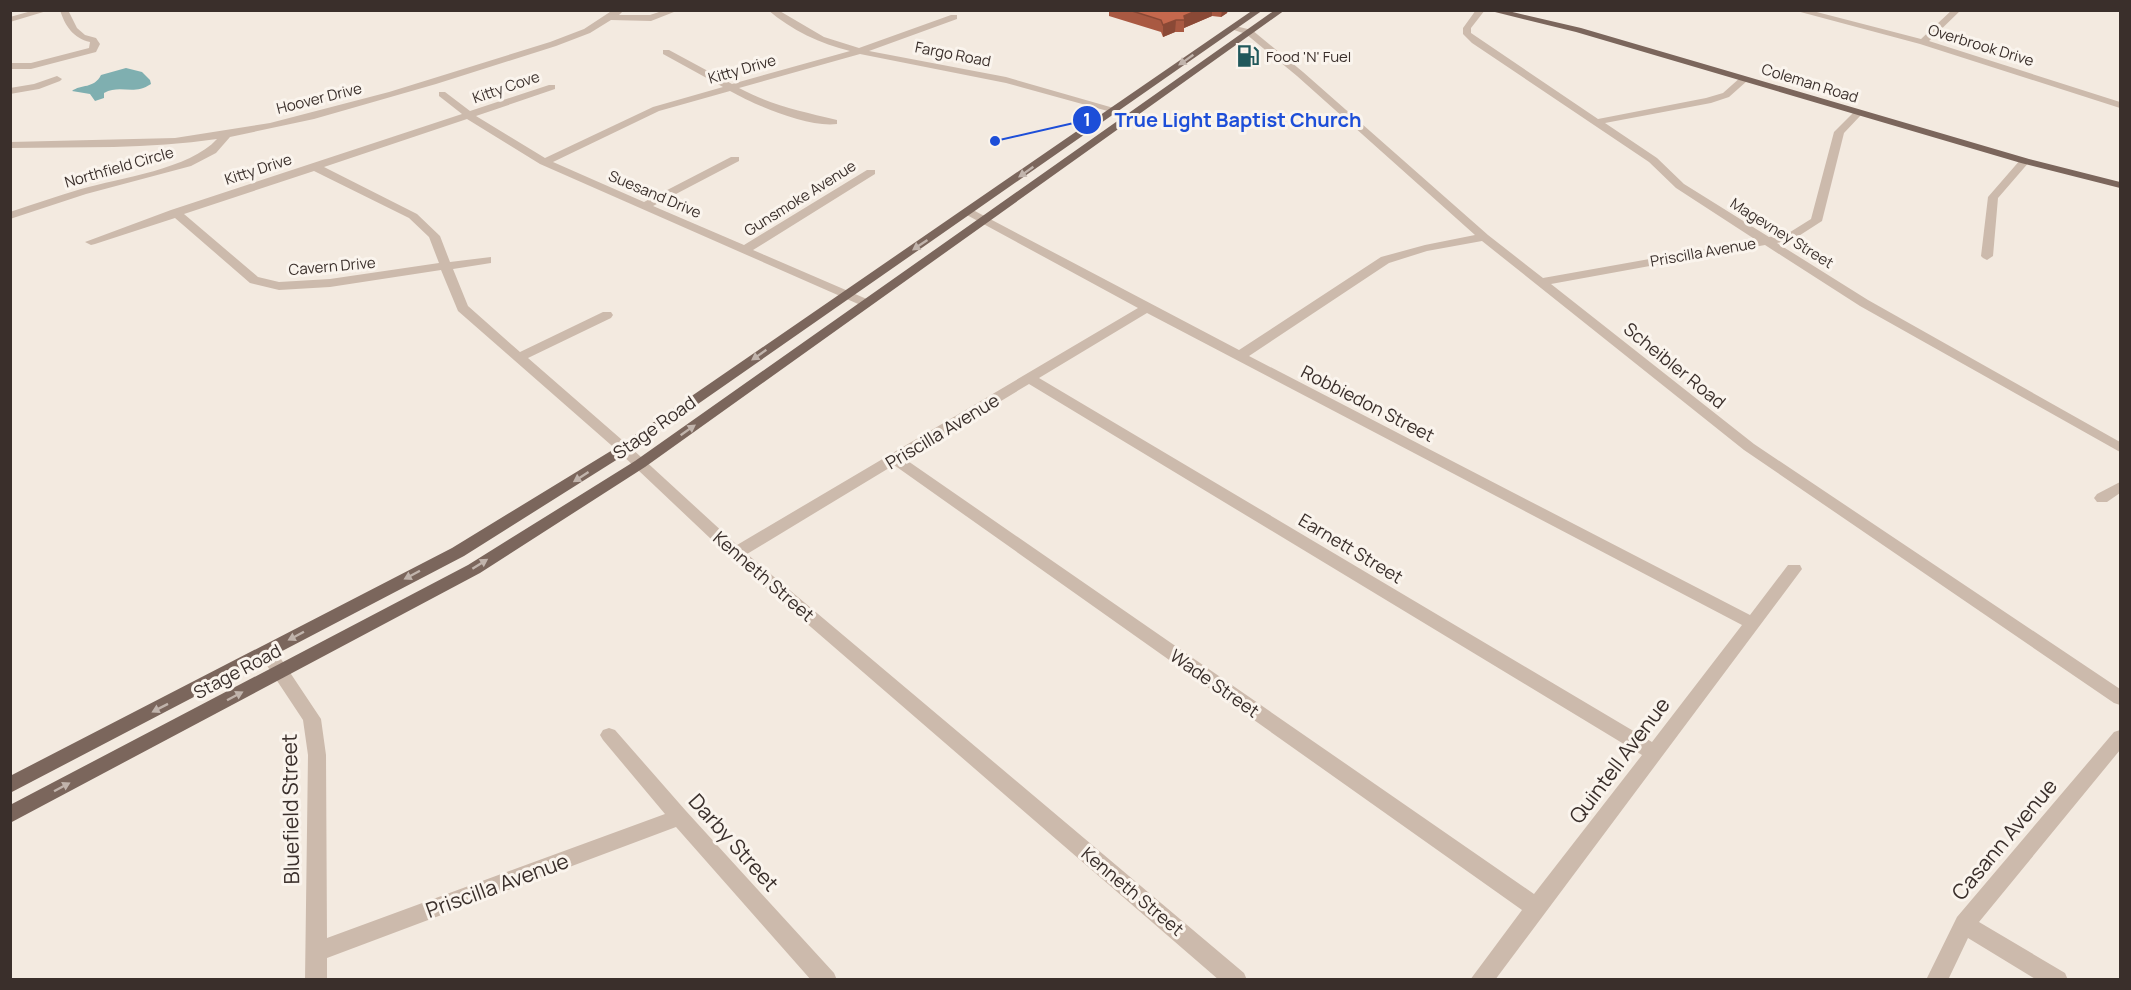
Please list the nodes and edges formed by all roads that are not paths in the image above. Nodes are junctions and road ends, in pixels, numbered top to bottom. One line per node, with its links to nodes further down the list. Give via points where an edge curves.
1 (46, 10): 14 (street)
2 (64, 10): 20 (street, via 70,27 96,44 93,50 31,66)
3 (620, 10): 12 (street, Hoover Drive)
4 (675, 10): 12 (street, via 651,18)
5 (1258, 10): 15 (main road, Stage Road)
6 (1281, 10): 16 (main road, Stage Road)
7 (1481, 10): 33 (street, Magevney Street, via 1467,28 1467,34)
8 (1491, 10): 22 (main road, Coleman Road, via 1578,30)
9 (1797, 10): 17 (street, Overbrook Drive)
10 (1957, 10): 17 (street)
11 (778, 12): 19 (street, Fargo Road, via 804,30)
12 (611, 17): 34 (street, Hoover Drive, via 553,44 345,108)
13 (954, 17): 19 (street, Kitty Drive)
14 (10, 20)
15 (1234, 27): 16 (street, Scheibler Road); 28 (main road, Stage Road, one-way to 28)
16 (1249, 32): 30 (main road, Stage Road); 47 (street, Scheibler Road)
17 (1923, 42): 27 (street, Overbrook Drive)
18 (666, 52): 24 (street)
19 (857, 52): 24 (street, Kitty Drive); 28 (street, Fargo Road, via 991,76)
20 (10, 66)
21 (57, 79): 25 (street)
22 (1744, 79): 29 (main road, Coleman Road); 33 (street, via 1726,95 1708,101)
23 (552, 87): 31 (street, Kitty Cove)
24 (731, 88): 32 (street, via 761,104); 38 (street, Kitty Drive, via 656,110)
25 (10, 91)
26 (442, 94): 31 (street, Suesand Drive)
27 (2121, 105)
28 (1114, 110): 30 (street, Fargo Road); 44 (main road, Stage Road, one-way to 44)
29 (1858, 113): 37 (main road, Coleman Road); 48 (street, Priscilla Avenue, via 1839,132 1816,220 1790,237)
30 (1133, 115): 46 (main road, Stage Road)
31 (470, 116): 38 (street, Suesand Drive); 39 (street, Kitty Drive)
32 (833, 122)
33 (1594, 122): 48 (street, Magevney Street, via 1653,160 1680,186)
34 (227, 134): 35 (street, Hoover Drive); 45 (street, Northfield Circle, via 212,151 187,164)
35 (10, 145)
36 (735, 159): 42 (street)
37 (2025, 161): 41 (main road, Coleman Road); 51 (street, via 1993,197)
38 (543, 162): 42 (street, Suesand Drive)
39 (313, 166): 43 (street, Kitty Drive); 53 (street, Kenneth Street, via 413,216 434,236)
40 (871, 172): 50 (street, Gunsmoke Avenue)
41 (2121, 186)
42 (645, 206): 50 (street, Suesand Drive)
43 (175, 212): 49 (street, Kitty Drive); 53 (street, Cavern Drive, via 254,280 279,286 330,284)
44 (969, 212): 46 (street, Robbiedon Street); 55 (main road, Stage Road, one-way to 55)
45 (10, 216)
46 (985, 221): 56 (main road, Stage Road); 57 (street, Robbiedon Street)
47 (1484, 237): 54 (street, Scheibler Road); 59 (street, via 1386,260)
48 (1766, 240): 54 (street, Priscilla Avenue); 62 (street, Magevney Street, via 1864,303)
49 (91, 242)
50 (746, 249): 55 (street, Suesand Drive)
51 (1987, 256)
52 (487, 260): 53 (street, Cavern Drive)
53 (446, 267): 60 (street, Kenneth Street, via 462,308)
54 (1541, 282): 73 (street, Scheibler Road, via 1749,447)
55 (846, 296): 56 (street, Suesand Drive); 63 (main road, Stage Road, one-way to 63)
56 (865, 303): 65 (main road, Stage Road, one-way to 56)
57 (1147, 308): 59 (street, Robbiedon Street); 61 (street, Priscilla Avenue)
58 (607, 315): 60 (street)
59 (1239, 356): 70 (street, Robbiedon Street)
60 (520, 357): 63 (street, Kenneth Street)
61 (1029, 378): 64 (street, Priscilla Avenue); 76 (street, Earnett Street)
62 (2121, 448)
63 (624, 449): 65 (street, Kenneth Street); 71 (main road, Stage Road, one-way to 71, via 458,552)
64 (895, 459): 68 (street, Priscilla Avenue); 80 (street, Wade Street)
65 (640, 464): 68 (street, Kenneth Street); 72 (main road, Stage Road, one-way to 65, via 474,569)
66 (2121, 487): 67 (street)
67 (2102, 498)
68 (736, 553): 85 (street, Kenneth Street)
69 (1794, 569): 70 (street, Quintell Avenue)
70 (1752, 623): 76 (street, Quintell Avenue)
71 (267, 652): 72 (street, Bluefield Street); 77 (main road, Stage Road, one-way to 77)
72 (281, 671): 78 (main road, Stage Road, one-way to 72); 82 (street, Bluefield Street, via 312,719 317,755)
73 (2121, 698)
74 (609, 735): 79 (street, Darby Street)
75 (2121, 737): 81 (street, Casann Avenue)
76 (1653, 752): 80 (street, Quintell Avenue)
77 (10, 785)
78 (10, 815)
79 (679, 817): 82 (street, Priscilla Avenue); 83 (street, Darby Street)
80 (1535, 907): 86 (street, Quintell Avenue)
81 (1964, 924): 87 (street, Casann Avenue); 88 (street)
82 (315, 952): 84 (street, Bluefield Street)
83 (821, 978)
84 (316, 980)
85 (1236, 980)
86 (1481, 980)
87 (1937, 980)
88 (2057, 980)

